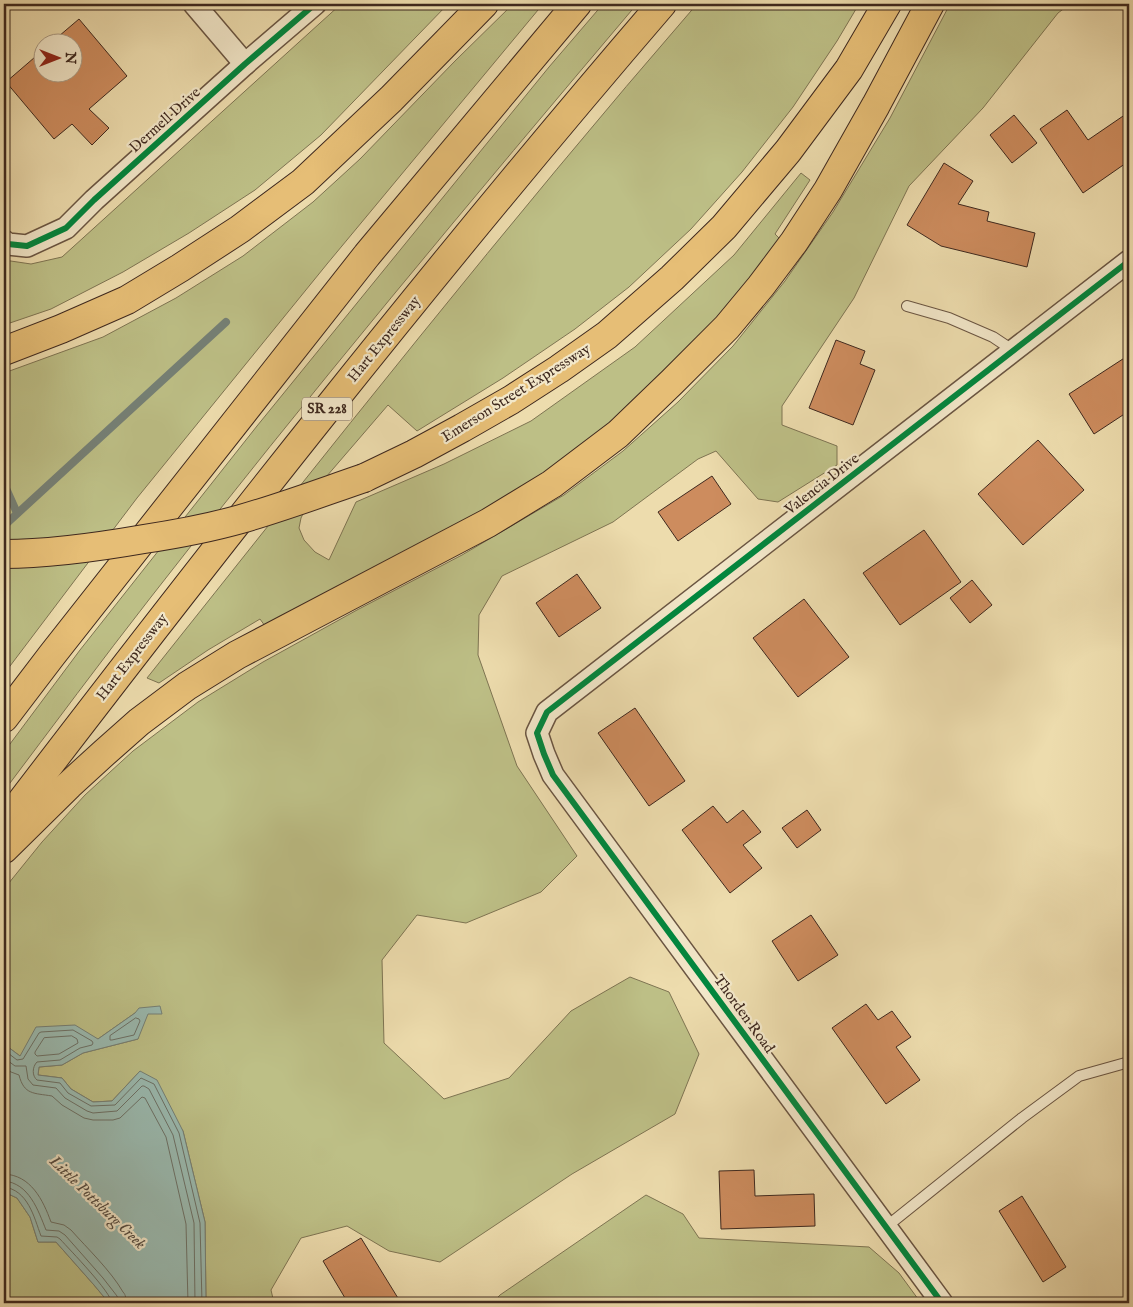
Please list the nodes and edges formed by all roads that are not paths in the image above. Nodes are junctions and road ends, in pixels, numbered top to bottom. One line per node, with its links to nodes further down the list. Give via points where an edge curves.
1 (194, 4): 8 (street)
2 (315, 4): 8 (street, Dermell Drive)
3 (484, 4): 12 (highway, via 391,99 303,182 240,229 126,300)
4 (577, 4): 15 (highway, via 367,254)
5 (662, 4): 17 (highway, Hart Expressway / SR 228, via 560,123 290,454)
6 (887, 4): 14 (highway, Emerson Street Expressway, bridge, via 849,69 788,151 724,227 607,335 510,400 364,478 296,502 185,532 97,548)
7 (930, 4): 18 (highway, via 828,190 794,242 727,327 618,434 552,484 488,523 237,655 187,686 104,753)
8 (245, 64): 9 (street, Dermell Drive, via 66,228 26,246)
9 (4, 241)
10 (1129, 262): 13 (street, Valencia Drive)
11 (907, 306): 13 (lane, via 949,318 993,337)
12 (4, 351)
13 (1014, 351): 16 (street, Valencia Drive, via 547,712)
14 (4, 554)
15 (4, 718)
16 (537, 733): 20 (street, Thorden Road, via 552,775)
17 (4, 824)
18 (4, 849)
19 (1129, 1062): 20 (lane, via 1079,1076)
20 (886, 1228): 21 (street, Thorden Road)
21 (942, 1303)

